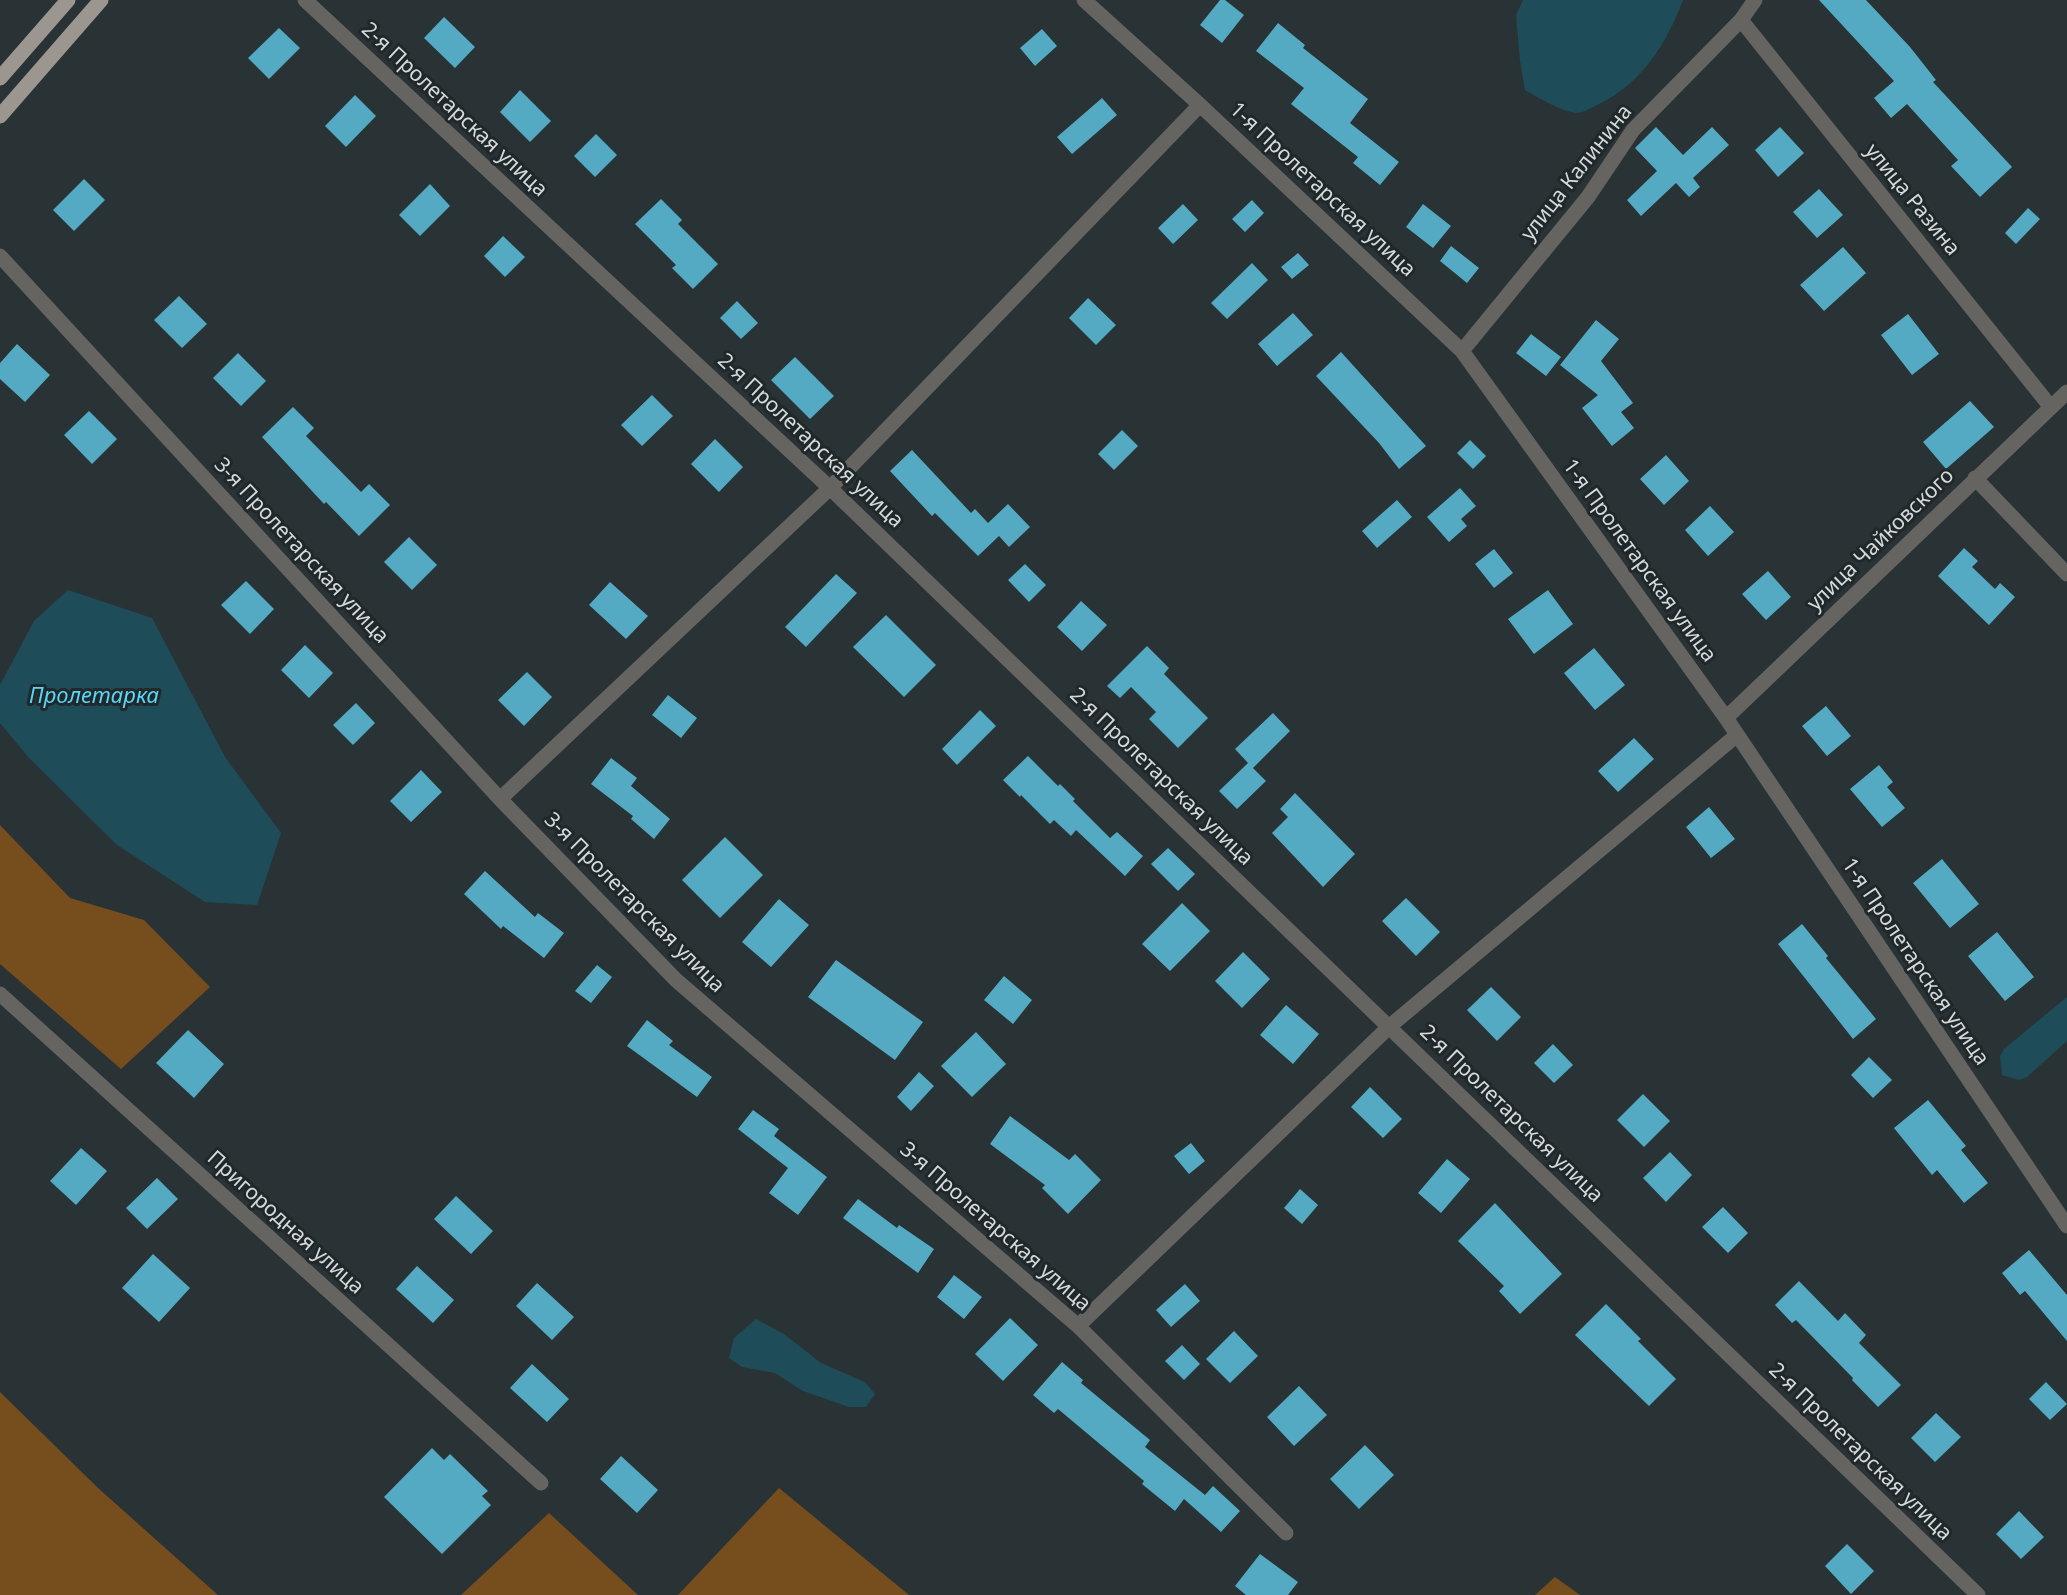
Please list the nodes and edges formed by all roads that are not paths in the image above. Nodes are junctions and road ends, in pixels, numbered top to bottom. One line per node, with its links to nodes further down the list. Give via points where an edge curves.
1 (68, 0): 7 (main road)
2 (101, 0): 9 (main road)
3 (305, 0): 15 (street, 2-я Пролетарская улица)
4 (1084, 0): 8 (street, 1-я Пролетарская улица)
5 (1755, 0): 6 (street, улица Калинина)
6 (1741, 20): 11 (street, улица Калинина, via 1633,130 1588,196); 13 (street, улица Разина)
7 (0, 78)
8 (1200, 105): 11 (street, 1-я Пролетарская улица); 15 (street)
9 (0, 116)
10 (0, 256): 19 (street, 3-я Пролетарская улица)
11 (1462, 351): 17 (street, 1-я Пролетарская улица)
12 (2067, 392): 13 (street, улица Чайковского)
13 (2050, 406): 14 (street, улица Чайковского)
14 (1975, 478): 16 (street); 17 (street, улица Чайковского)
15 (830, 488): 19 (street); 21 (street, 2-я Пролетарская улица)
16 (2067, 574)
17 (1726, 718): 18 (street, 1-я Пролетарская улица)
18 (1737, 735): 21 (street); 22 (street, 1-я Пролетарская улица)
19 (500, 799): 23 (street, 3-я Пролетарская улица, via 676,980)
20 (0, 994): 24 (street, Пригородная улица)
21 (1390, 1026): 23 (street); 26 (street, 2-я Пролетарская улица)
22 (2067, 1226)
23 (1078, 1326): 25 (street, 3-я Пролетарская улица)
24 (541, 1483)
25 (1286, 1533)
26 (1978, 1595)

